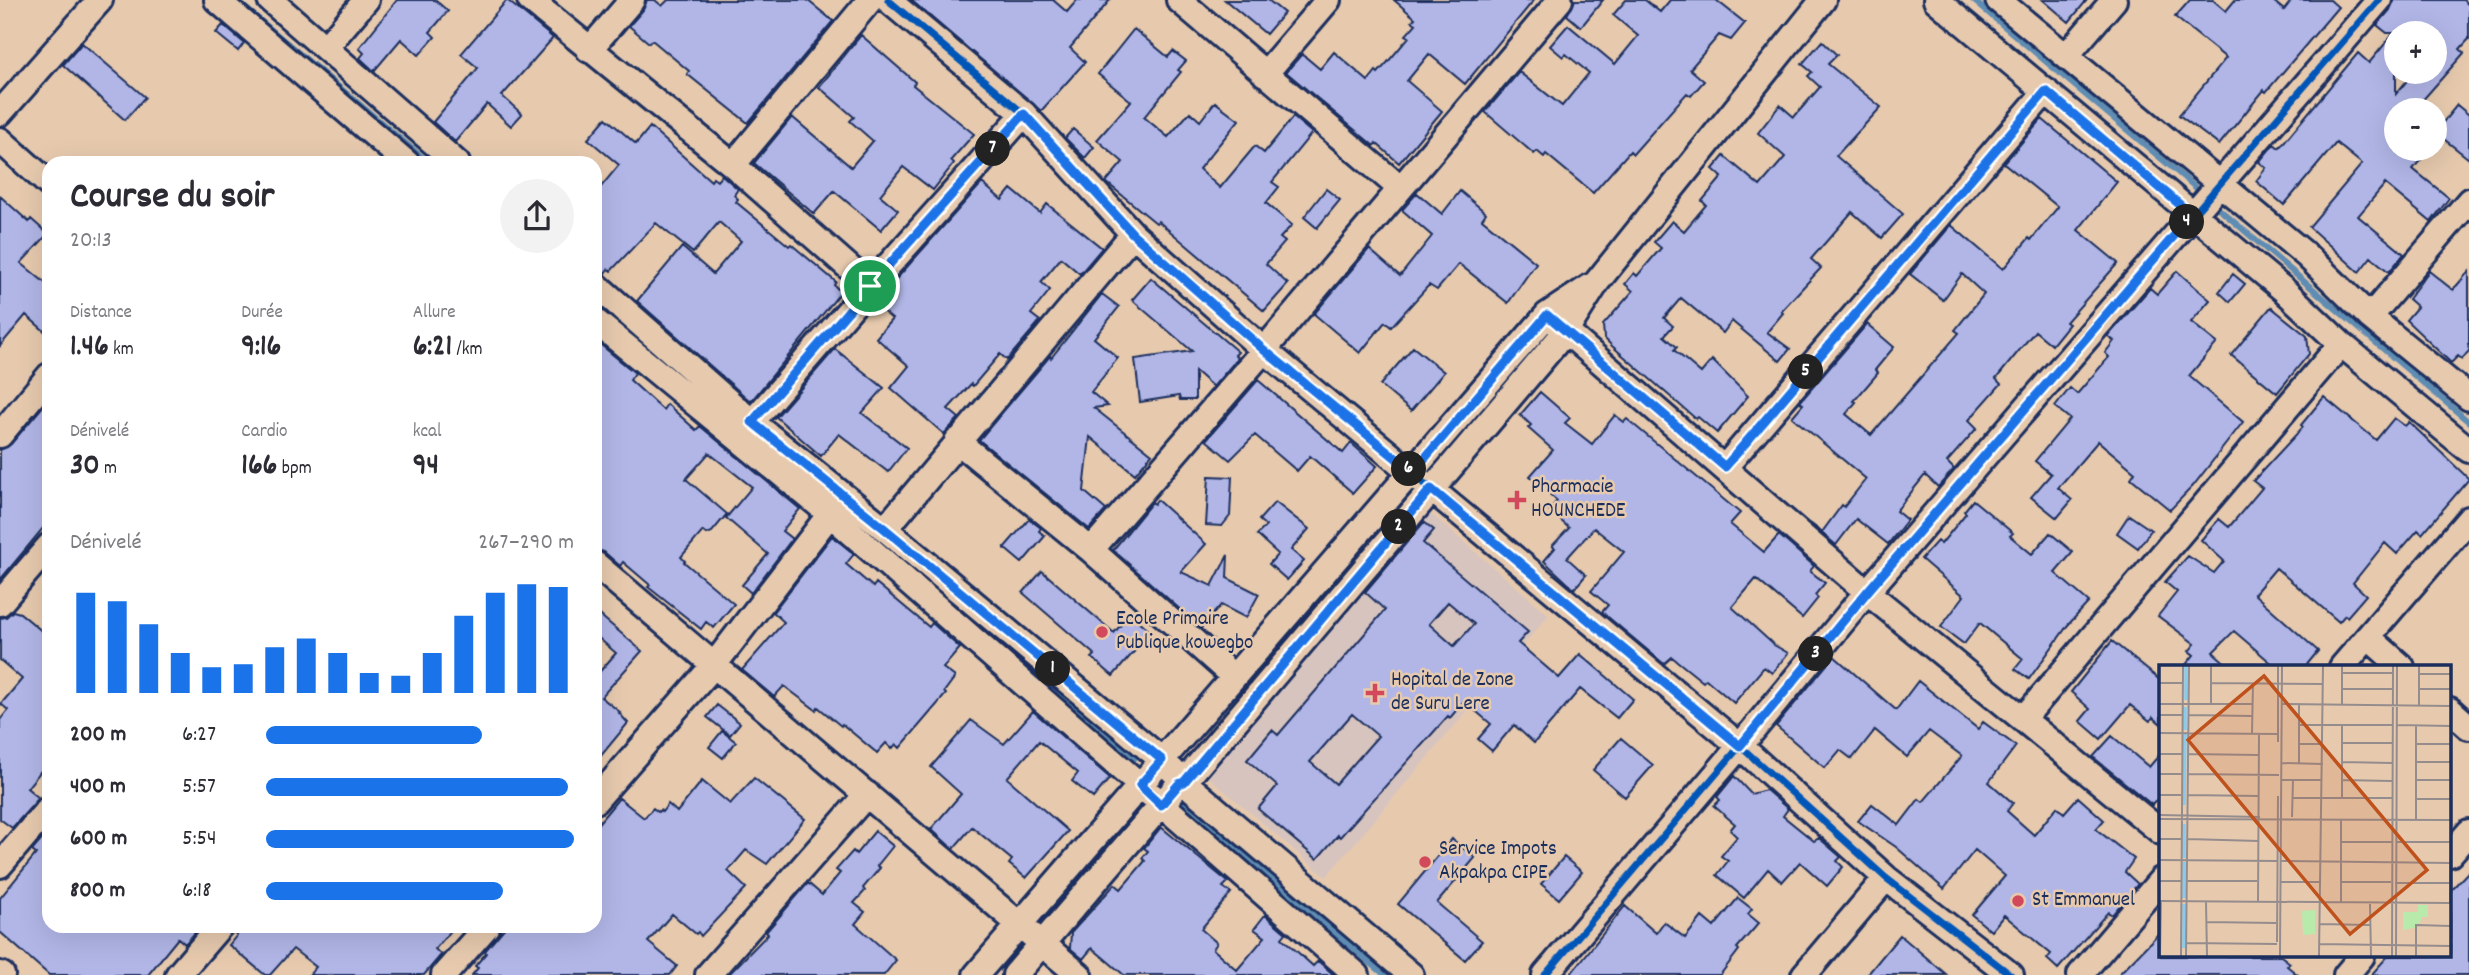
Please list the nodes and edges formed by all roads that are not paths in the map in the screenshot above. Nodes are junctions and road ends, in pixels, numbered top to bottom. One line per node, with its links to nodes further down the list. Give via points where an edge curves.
1 (100, 0): 22 (street)
2 (216, 0): 25 (street)
3 (270, 0): 17 (street)
4 (366, 0): 17 (street)
5 (530, 0): 18 (street)
6 (632, 0): 18 (street)
7 (870, 0): 27 (street)
8 (888, 0): 23 (street)
9 (1179, 0): 20 (street)
10 (1328, 0): 20 (street)
11 (1560, 0): 30 (street)
12 (1822, 0): 34 (street)
13 (1937, 0): 21 (street)
14 (1998, 0): 19 (street)
15 (2114, 0): 19 (street)
16 (2379, 0): 29 (street)
17 (326, 47): 26 (street)
18 (589, 50): 27 (street)
19 (2066, 56): 29 (street)
20 (1265, 74): 30 (street)
21 (2046, 91): 32 (street); 49 (street)
22 (0, 113)
23 (1024, 114): 33 (street); 35 (street)
24 (0, 141): 28 (street)
25 (399, 156)
26 (449, 156)
27 (733, 165): 35 (street)
28 (42, 178)
29 (2220, 184): 32 (street); 38 (street)
30 (1400, 188): 42 (street)
31 (2469, 201): 38 (street)
32 (2192, 215): 41 (street, via 2284,290); 58 (street)
33 (1133, 234): 42 (street); 47 (street)
34 (1597, 282): 37 (street); 40 (street)
35 (870, 286): 45 (street)
36 (602, 290): 45 (street)
37 (1547, 315): 40 (street); 50 (street)
38 (2370, 317): 44 (street)
39 (602, 327): 52 (street)
40 (1566, 331): 49 (street); 51 (street)
41 (2341, 344): 48 (street); 66 (street)
42 (1264, 350): 50 (street); 55 (street)
43 (42, 384): 46 (street)
44 (2469, 398)
45 (752, 422): 54 (street)
46 (0, 435)
47 (957, 440): 54 (street); 55 (street)
48 (2469, 450)
49 (1725, 467): 58 (street)
50 (1413, 472): 51 (street); 64 (street)
51 (1431, 489): 68 (street); 70 (street)
52 (830, 514): 61 (street); 71 (street)
53 (2469, 519): 60 (street)
54 (885, 529): 69 (street)
55 (1091, 550): 64 (street)
56 (42, 554): 59 (street)
57 (602, 570): 61 (street)
58 (1867, 592): 66 (street); 68 (street)
59 (0, 603)
60 (2368, 637): 62 (street); 63 (street)
61 (714, 665): 72 (street); 73 (street)
62 (2344, 665)
63 (2400, 665)
64 (1234, 677): 69 (street)
65 (2452, 712): 67 (street)
66 (2023, 719): 76 (street)
67 (2469, 727)
68 (1740, 746): 80 (street); 95 (street)
69 (1162, 760): 70 (street); 71 (street)
70 (1184, 782): 74 (street); 94 (street)
71 (1140, 785): 74 (street); 82 (street)
72 (602, 793)
73 (867, 794): 82 (street); 89 (street)
74 (1161, 805): 85 (street); 93 (street)
75 (42, 816): 79 (street)
76 (2159, 830)
77 (2469, 832): 78 (street)
78 (2452, 852)
79 (0, 865)
80 (1886, 878): 96 (street); 97 (street)
81 (2159, 882): 98 (street)
82 (1021, 923): 85 (street); 90 (street)
83 (214, 933): 87 (street)
84 (481, 933): 88 (street)
85 (1042, 943): 91 (street); 92 (street)
86 (2360, 958): 99 (street)
87 (177, 975)
88 (444, 975)
89 (708, 975)
90 (976, 975)
91 (1016, 975)
92 (1079, 975)
93 (1357, 975)
94 (1411, 975)
95 (1545, 975)
96 (1804, 975)
97 (2011, 975)
98 (2080, 975)
99 (2346, 975)

